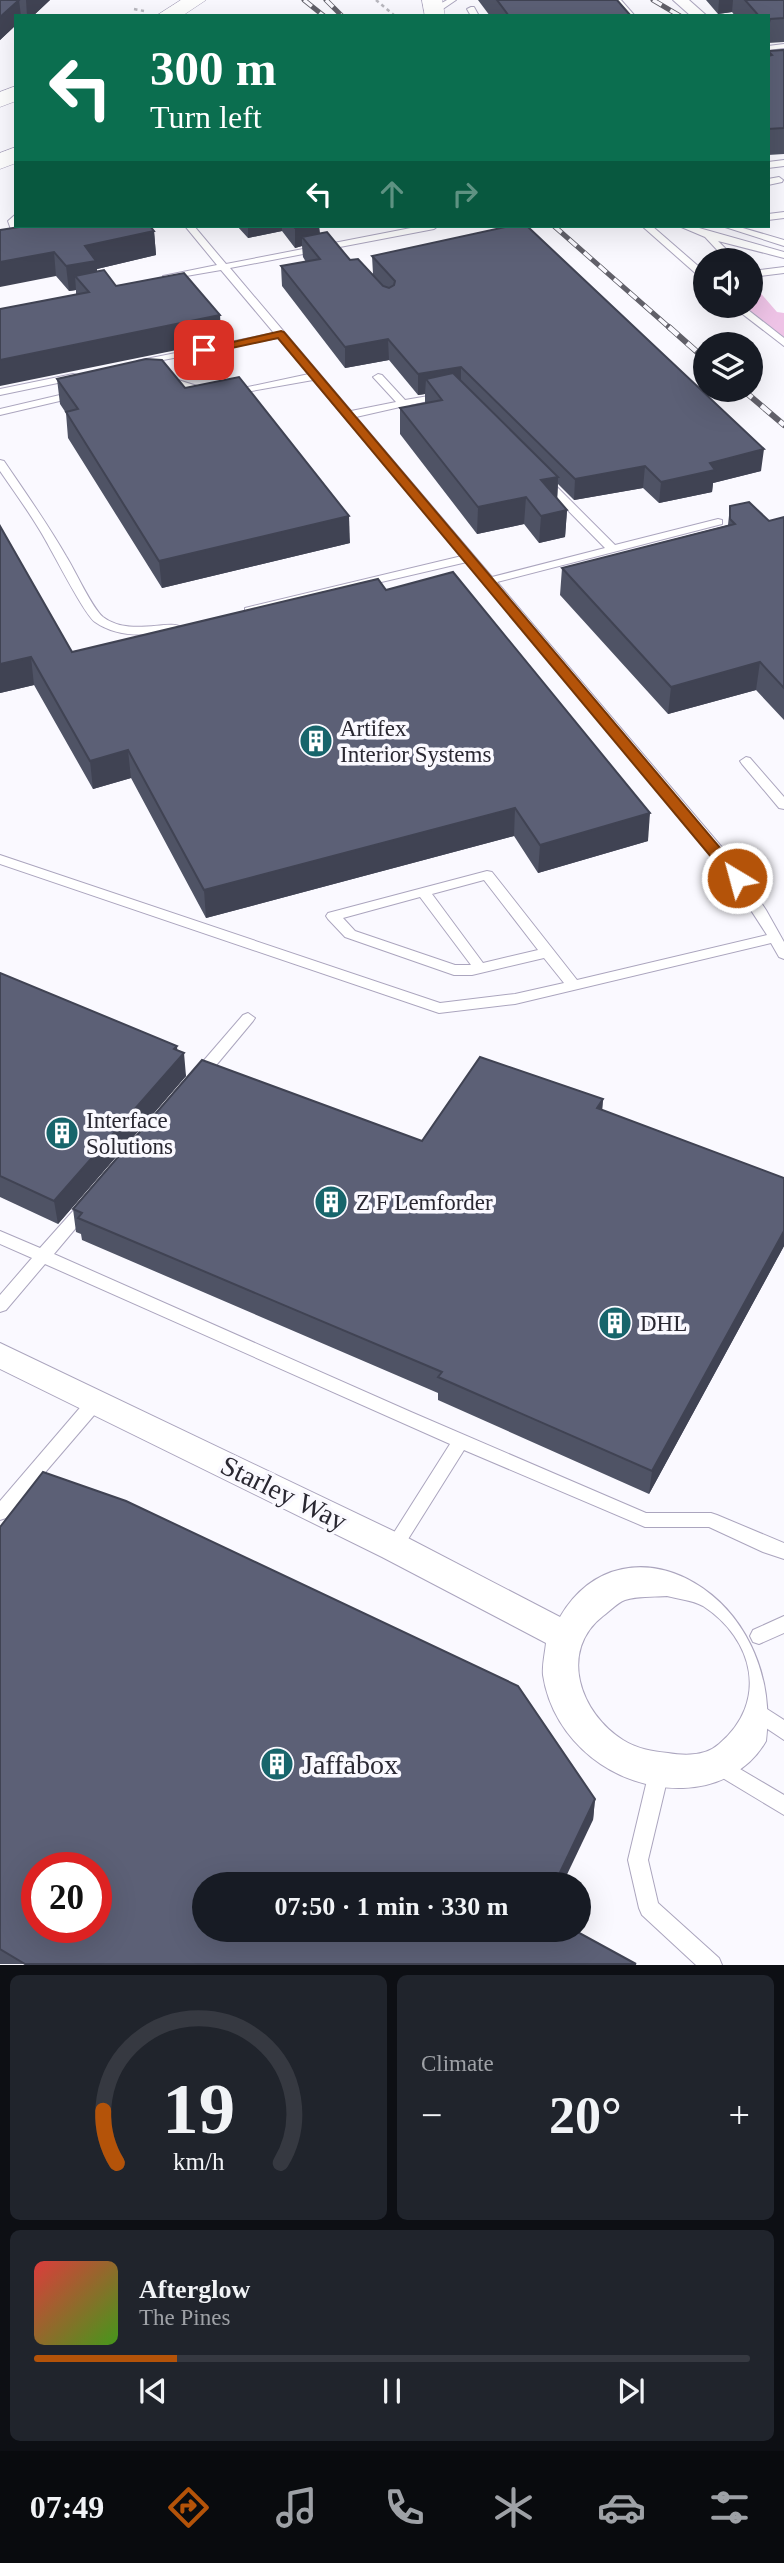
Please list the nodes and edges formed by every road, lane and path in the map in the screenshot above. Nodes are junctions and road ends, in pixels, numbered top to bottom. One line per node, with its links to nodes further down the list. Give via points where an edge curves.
1 (196, 0): 6 (main road)
2 (376, 0): 8 (path)
3 (452, 0): 7 (lane)
4 (617, 0): 9 (lane)
5 (680, 0): 10 (street)
6 (152, 7)
7 (434, 9)
8 (393, 14)
9 (629, 14)
10 (698, 14)
11 (779, 180): 12 (lane)
12 (770, 182)
13 (15, 228): 21 (lane)
14 (191, 228): 29 (lane)
15 (423, 228): 20 (lane)
16 (649, 228): 28 (lane)
17 (689, 228): 19 (lane)
18 (745, 229): 22 (lane)
19 (708, 235): 25 (lane); 27 (lane)
20 (370, 238): 23 (lane); 24 (lane)
21 (20, 241)
22 (784, 243)
23 (337, 245): 26 (lane); 29 (lane, via 279,260)
24 (379, 247)
25 (720, 248)
26 (345, 254)
27 (784, 255)
28 (693, 266)
29 (223, 267): 32 (lane); 34 (lane)
30 (784, 270): 31 (lane)
31 (763, 273)
32 (158, 279)
33 (752, 318): 35 (lane)
34 (281, 334): 36 (lane); 38 (lane)
35 (784, 343)
36 (134, 365)
37 (80, 376): 42 (lane)
38 (316, 376): 40 (lane, via 220,393 176,380); 46 (lane)
39 (378, 377): 44 (lane)
40 (148, 379)
41 (94, 391): 45 (lane)
42 (0, 392)
43 (455, 392): 44 (lane)
44 (402, 403): 46 (lane); 47 (lane)
45 (0, 412)
46 (349, 415): 52 (lane)
47 (417, 418)
48 (0, 463): 55 (lane, via 97,618 111,627 144,633)
49 (534, 470): 51 (lane)
50 (718, 522): 51 (lane)
51 (612, 549): 53 (lane)
52 (469, 558): 53 (lane); 54 (lane)
53 (489, 580): 60 (lane, via 726,861)
54 (238, 612)
55 (186, 625)
56 (746, 761): 57 (lane)
57 (784, 804)
58 (0, 859): 64 (lane, via 439,1008 515,999)
59 (423, 892): 61 (lane, via 487,875); 63 (lane); 63 (lane, via 333,916 350,934 421,960 454,970)
60 (775, 938): 62 (lane); 64 (lane)
61 (548, 952): 63 (lane); 64 (lane)
62 (784, 954)
63 (480, 968)
64 (573, 985)
65 (248, 1018): 66 (lane)
66 (192, 1085)
67 (96, 1195): 69 (lane)
68 (0, 1237): 69 (lane)
69 (44, 1256): 70 (lane); 73 (lane)
70 (0, 1306)
71 (1, 1357): 72 (street, Starley Way)
72 (96, 1401): 74 (lane); 75 (street, Starley Way)
73 (461, 1441): 75 (lane); 76 (lane, via 645,1520 711,1520)
74 (0, 1513)
75 (394, 1547): 78 (street, Starley Way)
76 (784, 1551)
77 (772, 1630): 78 (street, via 712,1594 667,1581 611,1590 583,1609); 79 (street)
78 (565, 1636): 81 (street, via 561,1686 570,1713 594,1742 626,1763)
79 (776, 1725): 80 (street)
80 (718, 1765): 81 (street); 82 (lane)
81 (659, 1772): 83 (lane, via 638,1860 649,1908)
82 (784, 1806)
83 (712, 1965)

